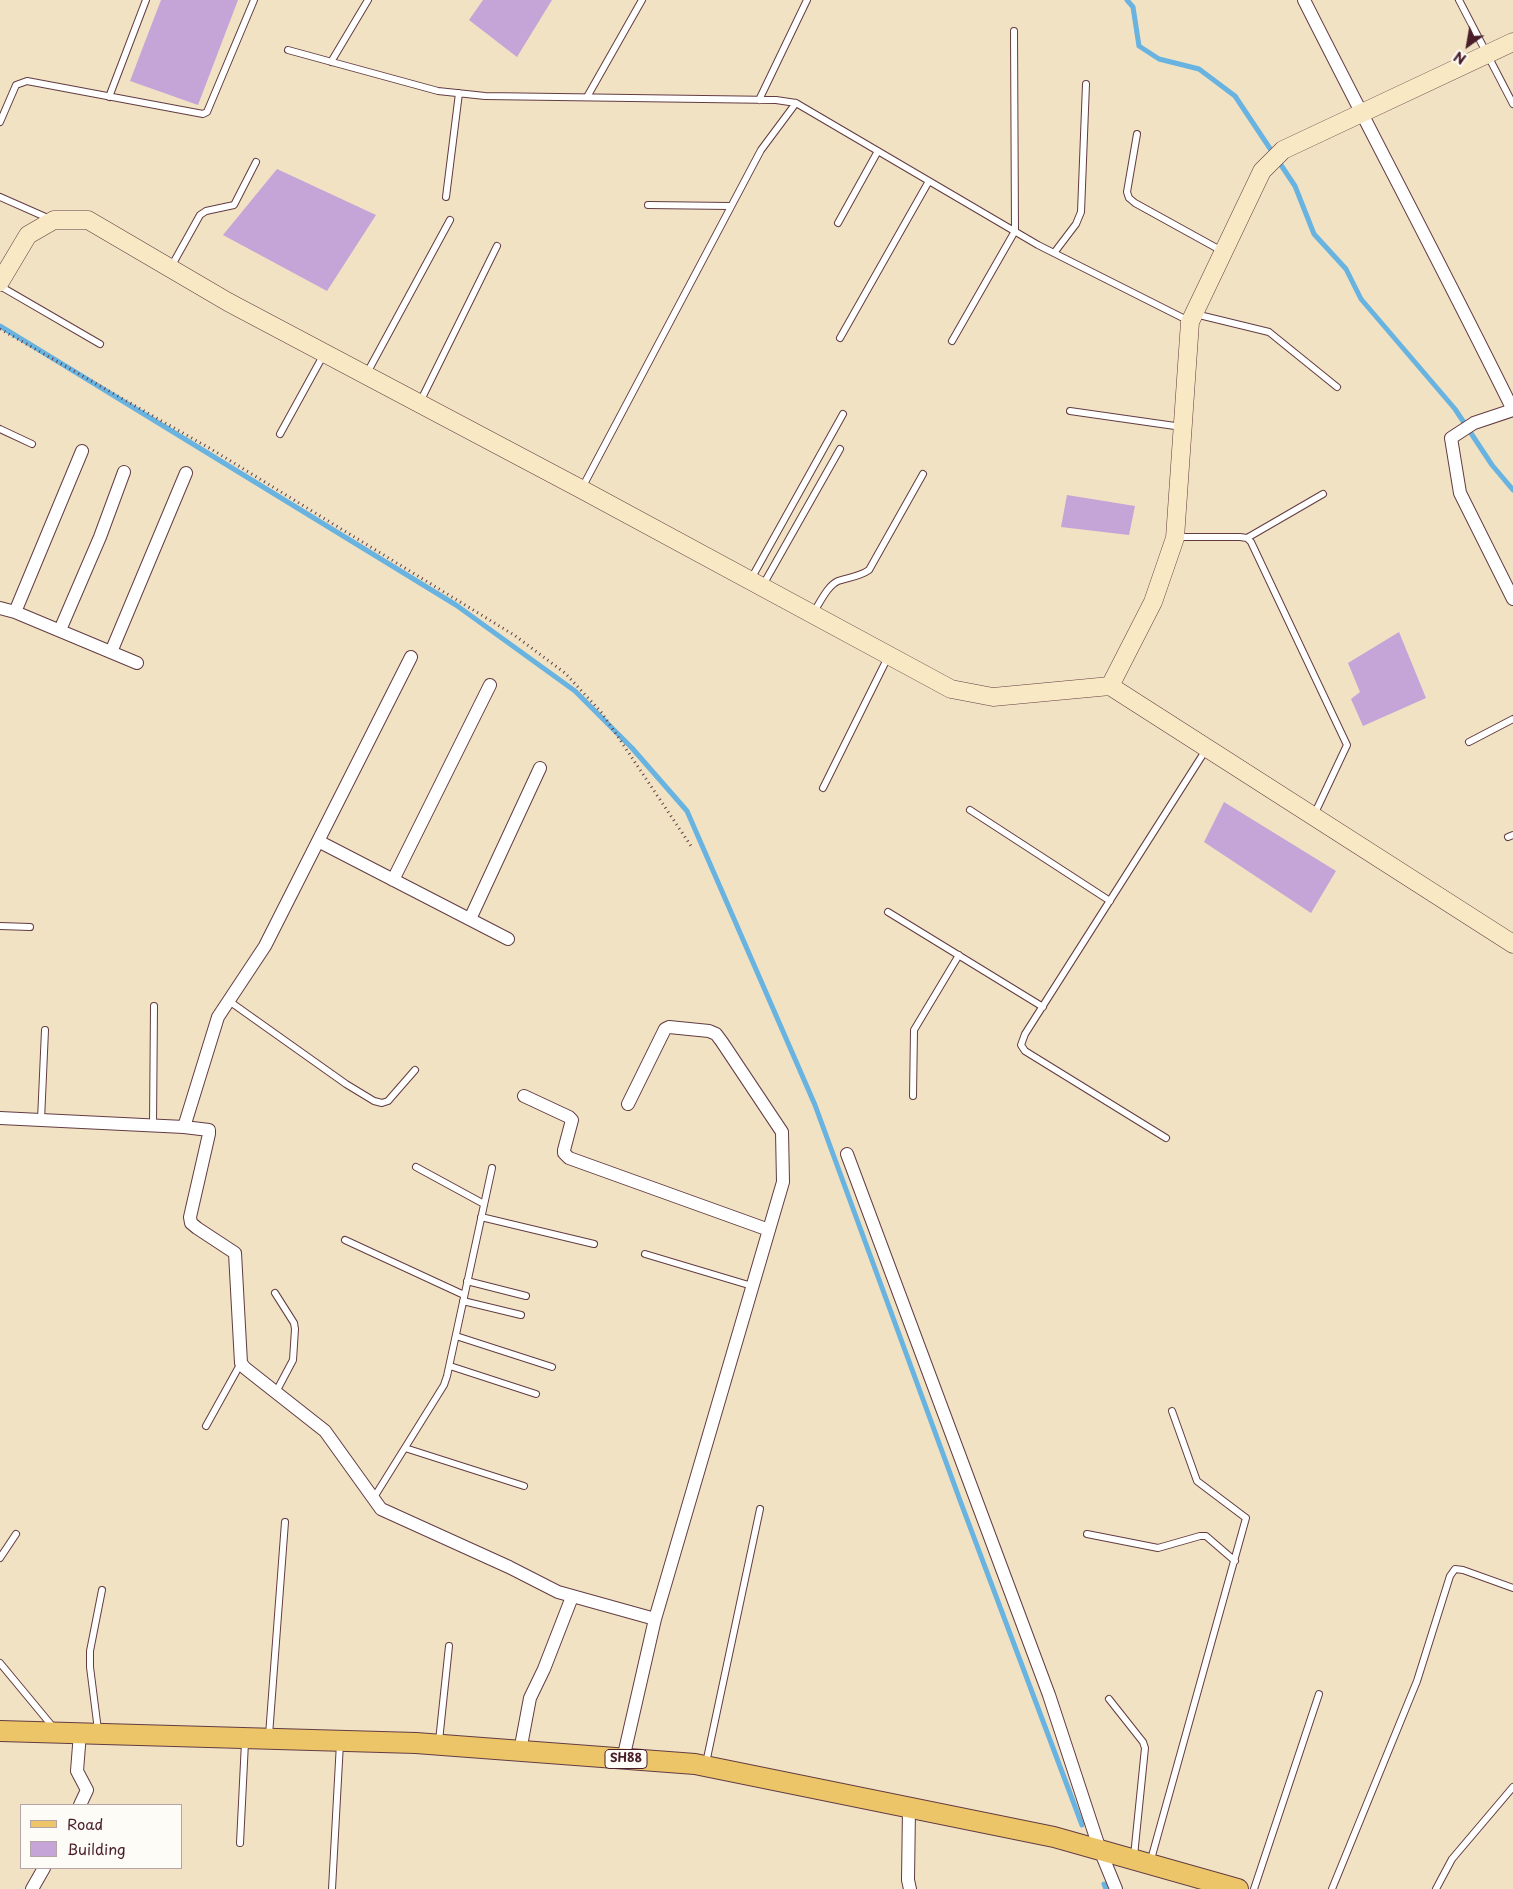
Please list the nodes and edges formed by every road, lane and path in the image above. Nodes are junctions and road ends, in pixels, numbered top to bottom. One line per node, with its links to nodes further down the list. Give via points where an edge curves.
1 (146, 0): 15 (lane)
2 (254, 0): 15 (lane, via 207,112 203,114)
3 (368, 0): 12 (lane)
4 (642, 0): 16 (lane)
5 (807, 0): 17 (lane)
6 (1304, 0): 20 (street)
7 (1459, 0): 11 (lane)
8 (1014, 31): 33 (lane)
9 (1513, 42): 11 (street)
10 (288, 50): 12 (lane)
11 (1487, 54): 19 (lane); 20 (street)
12 (331, 62): 14 (lane, via 438,91)
13 (1086, 84): 35 (lane, via 1081,212 1076,224)
14 (459, 93): 16 (lane); 27 (lane)
15 (109, 96): 21 (lane, via 20,82)
16 (587, 97): 17 (lane)
17 (759, 100): 18 (lane)
18 (796, 103): 23 (lane); 29 (lane, via 760,150)
19 (1513, 104)
20 (1361, 113): 36 (street, via 1283,150 1262,171); 49 (street)
21 (0, 122)
22 (1137, 134): 36 (lane, via 1127,192 1129,198)
23 (878, 151): 25 (lane); 32 (lane)
24 (256, 162): 37 (lane, via 234,205 200,215)
25 (929, 181): 33 (lane); 42 (lane)
26 (0, 197): 30 (lane)
27 (446, 197)
28 (648, 205): 29 (lane)
29 (730, 206): 61 (lane)
30 (54, 220): 37 (street, via 88,220); 38 (street, via 28,234)
31 (450, 220): 46 (lane)
32 (838, 223)
33 (1015, 231): 35 (lane); 43 (lane)
34 (497, 246): 48 (lane)
35 (1054, 252): 40 (lane)
36 (1224, 252): 40 (street)
37 (170, 268): 45 (street)
38 (0, 282)
39 (0, 286): 44 (lane)
40 (1192, 318): 47 (lane, via 1268,332); 52 (street)
41 (0, 329): 85 (path, via 211,449 514,635 565,673 602,713)
42 (840, 338)
43 (952, 341)
44 (100, 344)
45 (324, 354): 46 (street); 54 (lane)
46 (366, 376): 48 (street)
47 (1337, 387)
48 (419, 404): 61 (street)
49 (1513, 410): 66 (street, via 1474,423 1451,438 1460,493)
50 (1070, 412): 52 (lane)
51 (843, 414): 65 (lane)
52 (1183, 427): 63 (street)
53 (0, 429): 55 (lane)
54 (280, 434)
55 (32, 444)
56 (840, 449): 65 (lane)
57 (82, 452): 68 (street)
58 (124, 472): 70 (street)
59 (186, 473): 71 (street)
60 (923, 474): 69 (lane, via 869,570 832,585)
61 (581, 489): 65 (street)
62 (1323, 494): 64 (lane)
63 (1175, 538): 64 (lane); 76 (street, via 1153,602)
64 (1247, 538): 83 (lane, via 1347,745)
65 (756, 585): 69 (street)
66 (1513, 599)
67 (0, 608): 68 (street)
68 (15, 612): 70 (street)
69 (812, 615): 72 (street)
70 (60, 630): 71 (street)
71 (111, 652): 74 (street)
72 (889, 656): 76 (street, via 951,689 993,697); 81 (lane)
73 (411, 657): 84 (street)
74 (137, 662)
75 (490, 685): 86 (street)
76 (1110, 686): 79 (street)
77 (1513, 719): 78 (lane)
78 (1468, 742)
79 (1208, 748): 83 (street); 87 (lane)
80 (540, 768): 89 (street)
81 (823, 788)
82 (970, 810): 87 (lane)
83 (1314, 816): 93 (street)
84 (318, 841): 86 (street); 95 (street, via 262,950)
85 (693, 849)
86 (393, 880): 89 (street)
87 (1110, 901): 97 (lane)
88 (888, 912): 94 (lane)
89 (470, 920): 92 (street)
90 (0, 926): 91 (lane)
91 (30, 926)
92 (508, 939)
93 (1513, 944)
94 (959, 955): 97 (lane); 101 (lane, via 914,1030)
95 (229, 1001): 99 (lane, via 346,1084 382,1103 388,1101); 106 (street, via 218,1017)
96 (154, 1006): 105 (lane)
97 (1043, 1007): 107 (lane, via 1025,1034 1021,1045 1025,1051)
98 (45, 1030): 104 (lane)
99 (415, 1070)
100 (524, 1096): 113 (street, via 572,1120 564,1150 569,1158)
101 (913, 1096)
102 (628, 1104): 113 (street, via 665,1030 669,1027 716,1034 782,1132 783,1182)
103 (0, 1118): 104 (street)
104 (41, 1120): 105 (street)
105 (153, 1126): 106 (street)
106 (184, 1127): 124 (street, via 209,1130 190,1216 191,1223 235,1253)
107 (1166, 1138)
108 (847, 1154): 162 (street, via 1049,1695)
109 (416, 1166): 111 (lane)
110 (492, 1168): 111 (lane)
111 (484, 1204): 112 (lane)
112 (481, 1217): 115 (lane); 117 (lane)
113 (769, 1230): 118 (street)
114 (345, 1240): 121 (lane)
115 (594, 1244)
116 (645, 1254): 118 (lane)
117 (467, 1281): 120 (lane); 121 (lane)
118 (752, 1286): 143 (street)
119 (275, 1293): 127 (lane, via 295,1329 293,1360)
120 (526, 1296)
121 (464, 1298): 122 (lane); 123 (lane)
122 (521, 1315)
123 (456, 1336): 125 (lane); 126 (lane)
124 (242, 1363): 127 (street); 130 (lane)
125 (450, 1366): 128 (lane); 131 (lane, via 444,1385)
126 (552, 1366)
127 (276, 1392): 133 (street, via 326,1431)
128 (536, 1394)
129 (1172, 1411): 139 (lane, via 1196,1481 1246,1518)
130 (206, 1426)
131 (405, 1448): 132 (lane); 133 (lane)
132 (524, 1486)
133 (373, 1499): 142 (street, via 381,1509)
134 (760, 1508): 157 (lane)
135 (285, 1522): 152 (lane)
136 (16, 1534): 138 (lane)
137 (1087, 1534): 139 (lane, via 1158,1548 1206,1536)
138 (0, 1558)
139 (1235, 1562): 163 (lane)
140 (1513, 1588): 171 (lane, via 1463,1570 1455,1569 1450,1576 1418,1681)
141 (102, 1590): 150 (lane, via 90,1651)
142 (572, 1597): 143 (street); 155 (street, via 530,1698)
143 (655, 1619): 156 (street)
144 (449, 1646): 154 (lane)
145 (0, 1662): 149 (lane)
146 (1319, 1694): 170 (lane)
147 (1109, 1700): 163 (lane, via 1144,1742)
148 (0, 1730): 149 (main road, SH88)
149 (58, 1732): 150 (main road, SH88)
150 (89, 1733): 151 (main road, SH88); 159 (street, via 77,1771 88,1790)
151 (245, 1738): 152 (main road, SH88); 161 (lane)
152 (269, 1739): 153 (main road, SH88)
153 (340, 1741): 154 (main road, SH88); 166 (lane)
154 (439, 1745): 155 (main road, SH88)
155 (520, 1751): 156 (main road, SH88)
156 (623, 1759): 157 (main road, SH88)
157 (705, 1766): 160 (main road, SH88)
158 (1513, 1787): 172 (lane, via 1452,1859)
159 (81, 1804)
160 (909, 1808): 162 (main road, SH88, via 1054,1837); 167 (street)
161 (240, 1843)
162 (1100, 1850): 163 (main road, SH88); 168 (street)
163 (1141, 1862): 169 (main road, SH88)
164 (43, 1869): 165 (street)
165 (32, 1889)
166 (332, 1889)
167 (910, 1889)
168 (1116, 1889)
169 (1238, 1889)
170 (1254, 1889)
171 (1332, 1889)
172 (1436, 1889)

